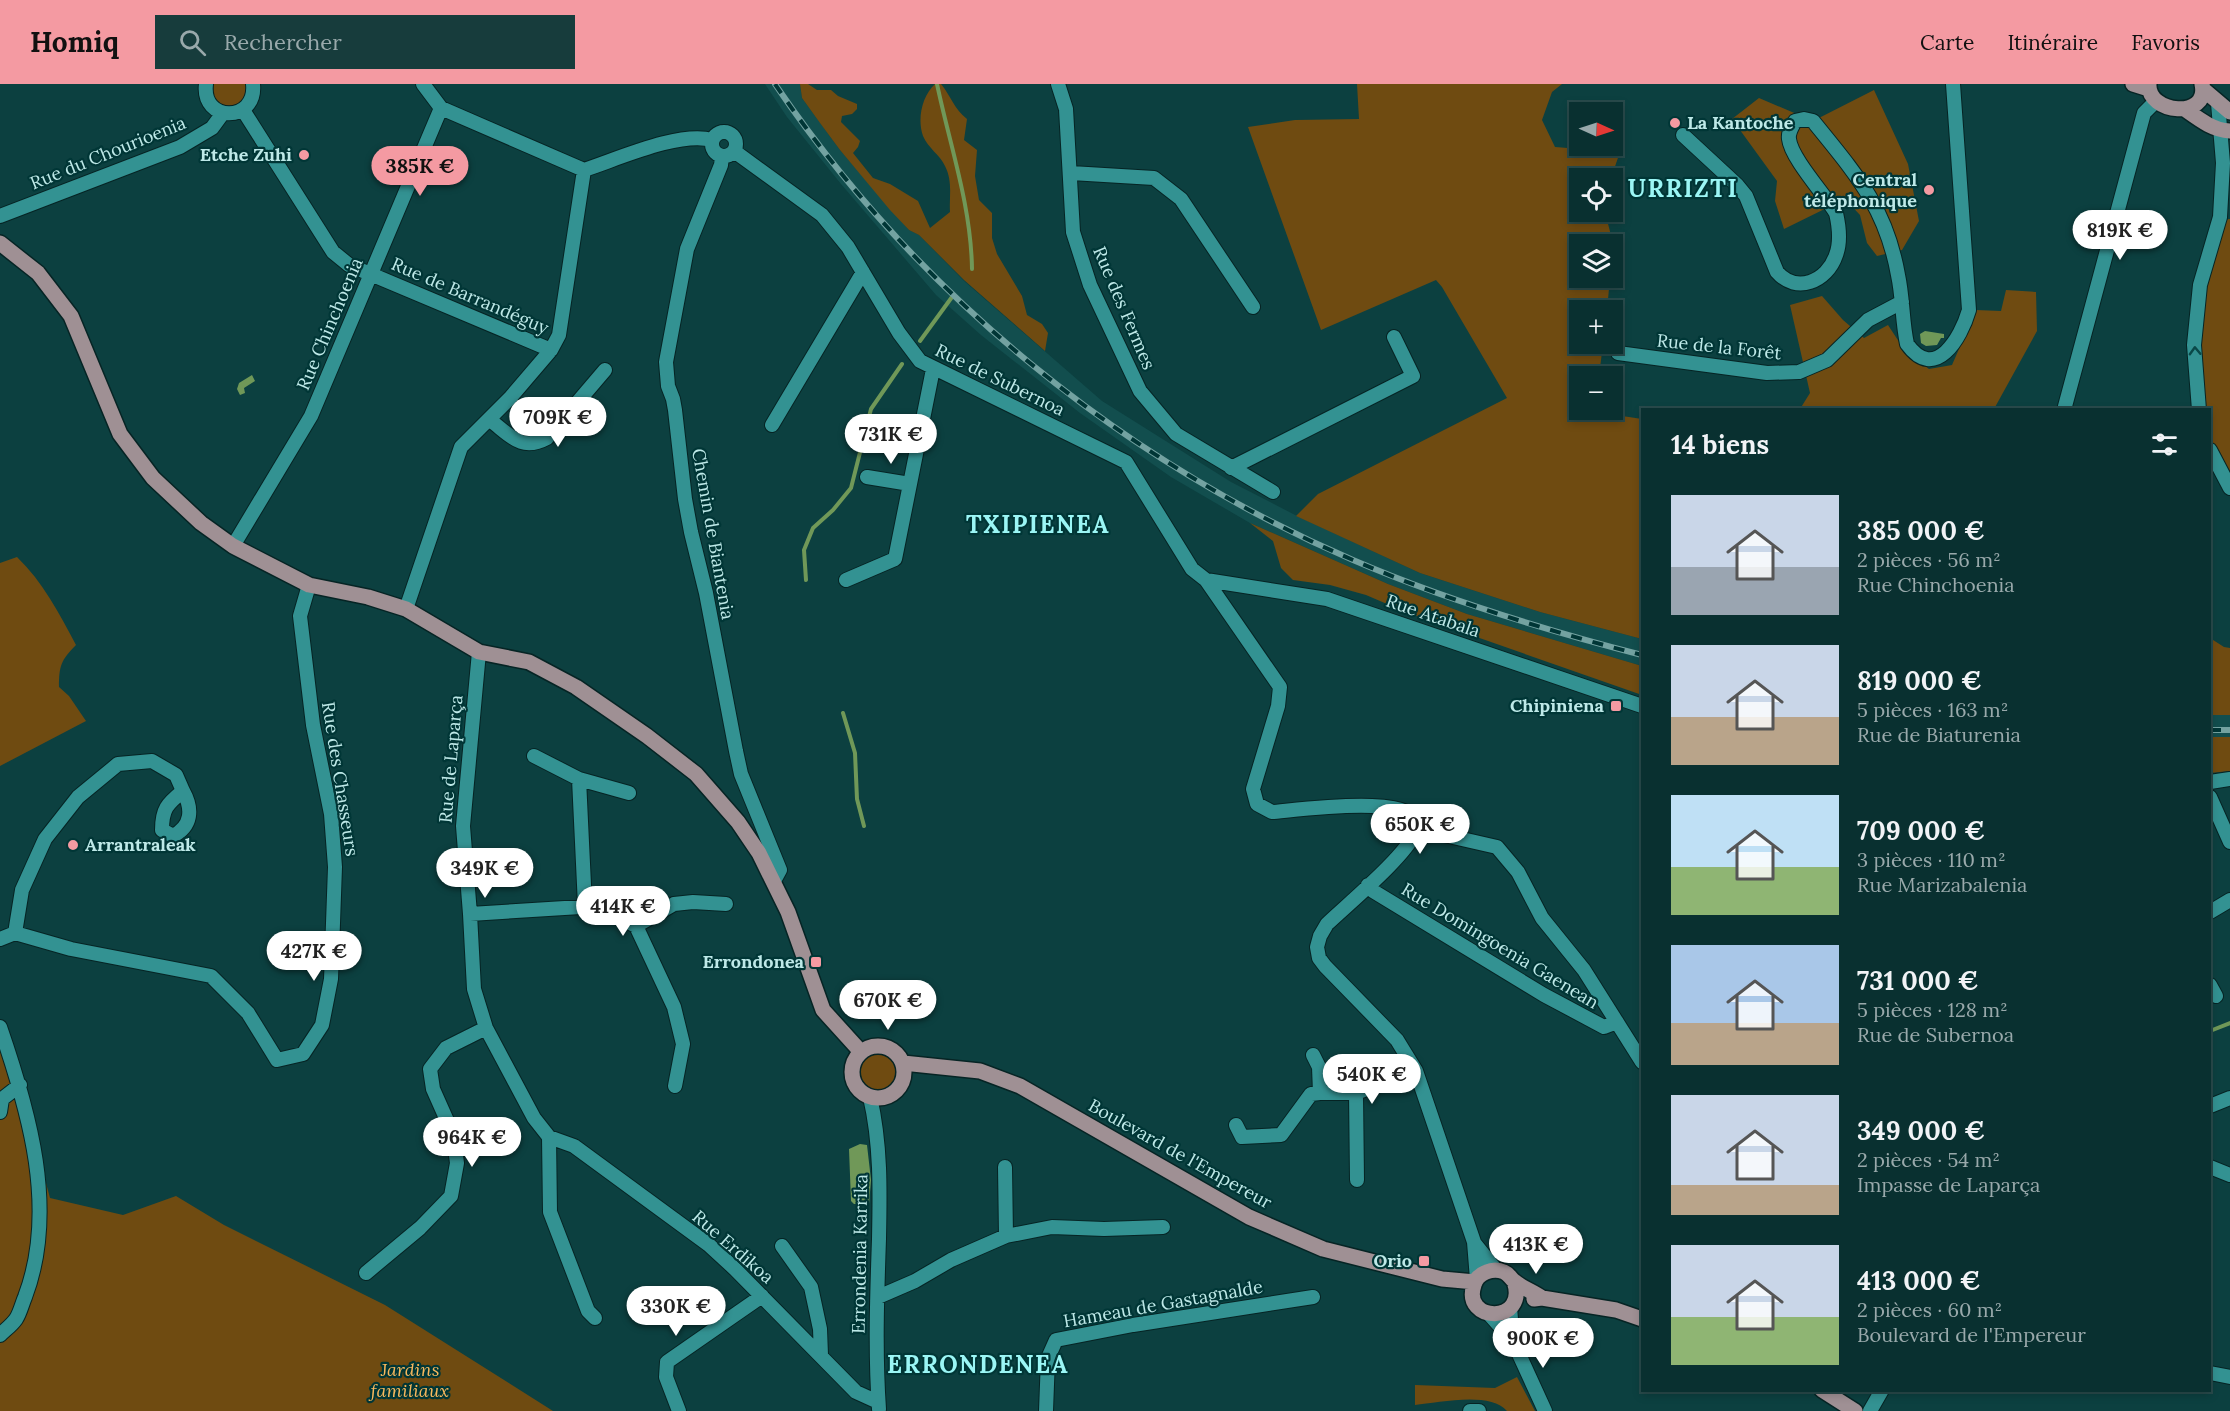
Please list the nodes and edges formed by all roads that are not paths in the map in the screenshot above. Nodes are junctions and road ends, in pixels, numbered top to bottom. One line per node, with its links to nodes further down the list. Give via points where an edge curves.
1 (206, 84): 13 (street, via 207,100)
2 (253, 84): 11 (street, via 254,94)
3 (423, 84): 10 (street)
4 (1058, 84): 19 (street, Rue des Fermes, via 1066,109)
5 (1953, 84): 24 (street, via 1969,310 1965,326 1948,352 1937,359 1913,353 1907,344)
6 (2133, 84): 8 (main road)
7 (2203, 86): 9 (main road); 12 (main road, via 2198,103)
8 (2151, 91): 12 (main road, via 2178,110); 31 (street)
9 (2224, 107): 14 (street)
10 (441, 108): 18 (street); 23 (street, Rue Chinchoenia)
11 (243, 110): 13 (street); 23 (street, Rue de Barrandéguy, via 333,252 349,265)
12 (2186, 110): 14 (main road)
13 (223, 113): 20 (street, Rue du Chourioenia, via 212,128 180,147)
14 (2225, 130): 32 (street, one-way to 14, via 2194,345 2200,285 2220,217)
15 (1683, 135): 24 (street, via 1746,196 1777,272 1784,280 1801,284 1823,276 1832,266 1838,245 1836,213 1789,140 1795,121 1813,121 1875,202 1893,251)
16 (712, 140): 17 (street, via 715,153); 17 (street, via 723,132 730,134 736,146); 18 (street, via 681,138)
17 (728, 154): 22 (street, Rue de Subernoa, via 822,215); 57 (street, Chemin de Biantenia, via 687,249 666,376 675,410 691,532 736,751 741,774 780,870)
18 (584, 170): 27 (street, via 558,335)
19 (1071, 173): 25 (street, via 1154,178 1181,199); 36 (street, Rue des Fermes, via 1073,232 1090,285 1140,391 1176,434)
20 (0, 216)
21 (0, 243): 41 (main road, via 38,273 71,316 120,434 153,478 201,523)
22 (863, 272): 29 (street, Rue de Subernoa, via 899,333 920,361); 34 (street)
23 (370, 273): 27 (street, Rue de Barrandéguy); 41 (street, Rue Chinchoenia, via 311,416)
24 (1902, 302): 28 (street, Rue de la Forêt, via 1868,320 1827,360 1799,372 1767,373)
25 (1253, 307)
26 (1394, 337): 36 (street, via 1413,376)
27 (551, 351): 33 (street)
28 (1623, 354)
29 (933, 369): 38 (street); 43 (street, Rue de Subernoa, via 1126,462 1192,569)
30 (605, 370): 33 (street, via 547,438 536,444 526,445)
31 (2065, 408)
32 (2199, 408)
33 (490, 420): 45 (street, via 461,447)
34 (772, 425)
35 (2211, 452): 39 (street)
36 (1231, 468): 40 (street, Rue des Fermes)
37 (867, 477): 38 (street)
38 (910, 484): 42 (street, via 895,559)
39 (2230, 488)
40 (1273, 492)
41 (233, 546): 44 (main road)
42 (846, 580)
43 (1206, 580): 47 (street, Rue Atabala, via 1327,599); 55 (street, Rue de Subernoa, via 1280,687 1253,789 1257,804 1272,812 1378,805 1407,810 1416,818)
44 (309, 585): 45 (main road); 65 (street, Rue des Chasseurs, via 300,616 313,725 331,814 335,867 331,979 322,1025 303,1054 277,1060 248,1013 211,976 72,949)
45 (406, 609): 46 (main road)
46 (479, 652): 57 (main road, via 529,663 576,687 671,754 696,774 738,822); 63 (street, Rue de Laparça, via 462,826)
47 (1641, 706)
48 (534, 756): 49 (street)
49 (579, 779): 53 (street); 61 (street)
50 (2230, 779): 51 (street)
51 (2211, 782)
52 (183, 791): 65 (street, via 176,775 152,761 118,764 78,797 45,839 22,890)
53 (629, 793)
54 (2211, 799): 56 (street)
55 (1418, 829): 58 (street, via 1406,849); 67 (street, via 1497,846 1518,872 1542,918 1584,970)
56 (2230, 842)
57 (774, 881): 70 (main road, via 824,1010)
58 (1368, 885): 67 (street, Rue Domingoenia Gaenean, via 1544,996 1604,1027); 74 (street, via 1327,924 1317,947 1319,958 1398,1040)
59 (2230, 900): 62 (street)
60 (726, 904): 64 (street, via 674,904)
61 (585, 906): 63 (street); 64 (street, via 597,906)
62 (2211, 911)
63 (470, 914): 69 (street, Rue de Laparça, via 474,989)
64 (636, 926): 76 (street, via 674,1007 683,1044)
65 (15, 933): 66 (street)
66 (0, 939)
67 (1617, 1022): 72 (street)
68 (0, 1027): 75 (street)
69 (486, 1029): 84 (street, Rue de Laparça, via 534,1118); 94 (street, via 446,1048 430,1069 433,1089 453,1134 457,1163 452,1196)
70 (861, 1052): 73 (main road, via 882,1046 895,1052); 79 (main road, via 853,1064 852,1077 858,1090)
71 (1313, 1055): 77 (street, via 1319,1067)
72 (1641, 1060)
73 (903, 1063): 79 (main road, via 901,1085 893,1094); 95 (main road, Boulevard de l'Empereur, via 980,1071 1020,1086 1249,1217 1323,1249)
74 (1416, 1071): 78 (street); 91 (street)
75 (20, 1085): 82 (street, via 2,1099); 107 (street, via 34,1149 40,1210 34,1272 16,1319)
76 (675, 1086)
77 (1320, 1093): 78 (street); 83 (street, via 1311,1094 1281,1135 1242,1137)
78 (1356, 1093): 88 (street)
79 (870, 1097): 99 (street, Errondenia Karrika, via 876,1121 880,1186)
80 (2230, 1098): 81 (street)
81 (2211, 1106)
82 (0, 1112)
83 (1236, 1125)
84 (549, 1137): 98 (street, Rue Erdikoa, via 574,1146 709,1245); 105 (street, via 550,1212 588,1311)
85 (1005, 1167): 90 (street)
86 (2211, 1167): 87 (street)
87 (2230, 1175)
88 (1357, 1180)
89 (1163, 1227): 90 (street, via 1052,1227)
90 (1006, 1236): 99 (street)
91 (1474, 1242): 93 (street); 96 (street)
92 (782, 1246): 109 (street, via 811,1287)
93 (1496, 1270): 96 (main road, Boulevard de l'Empereur, via 1486,1271); 97 (main road)
94 (366, 1273)
95 (1442, 1279): 96 (main road, Boulevard de l'Empereur); 100 (main road, Boulevard de l'Empereur)
96 (1476, 1280): 100 (main road)
97 (1514, 1281): 102 (main road); 103 (main road, via 1516,1296)
98 (762, 1296): 109 (street, Rue Erdikoa); 115 (street, via 667,1362 666,1377)
99 (878, 1297): 114 (street, Errondenia Karrika)
100 (1473, 1297): 104 (main road, Boulevard de l'Empereur, via 1477,1306)
101 (1313, 1298): 116 (street, Hameau de Gastagnalde, via 1056,1340 1048,1358)
102 (1542, 1298): 103 (main road); 106 (main road, via 1616,1310)
103 (1512, 1306): 104 (main road, via 1504,1313); 108 (street)
104 (1489, 1314): 108 (street)
105 (595, 1318)
106 (1641, 1319)
107 (0, 1335)
108 (1513, 1341): 119 (street)
109 (821, 1355): 114 (street, Rue Erdikoa, via 856,1392)
110 (2211, 1372): 111 (street)
111 (2230, 1377)
112 (1826, 1392): 120 (main road)
113 (1881, 1392): 121 (street)
114 (879, 1407)
115 (679, 1411)
116 (1046, 1411)
117 (1470, 1411): 118 (street)
118 (1479, 1411)
119 (1545, 1411)
120 (1855, 1411)
121 (1870, 1411)

